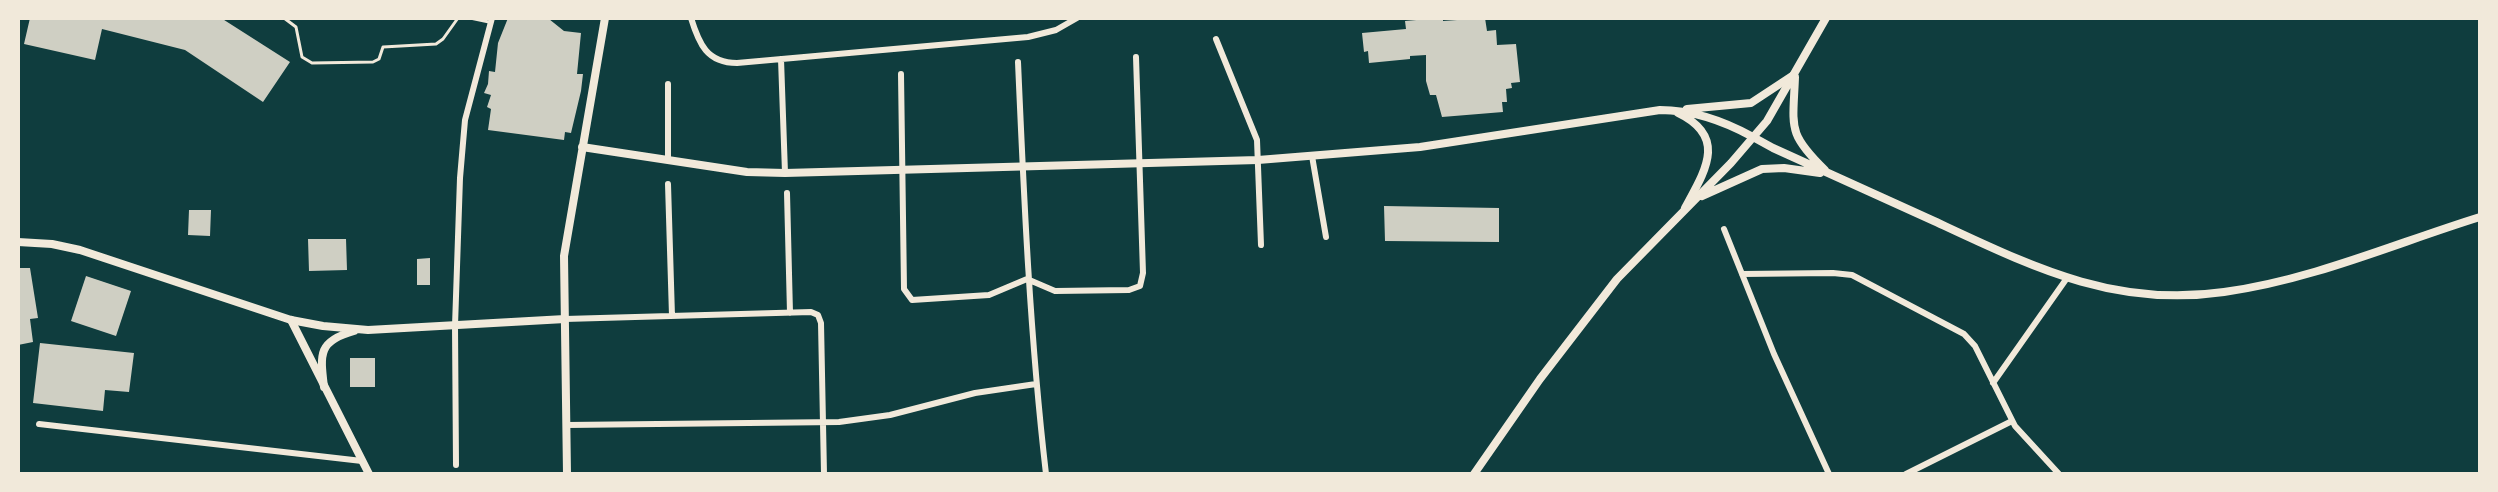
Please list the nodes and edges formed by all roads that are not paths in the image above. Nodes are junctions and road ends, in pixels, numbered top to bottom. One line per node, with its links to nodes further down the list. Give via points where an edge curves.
1 (285, 18): 2 (lane, via 296,27 302,57 312,63 373,62 383,47 436,44)
2 (458, 18)
3 (470, 18): 8 (lane)
4 (605, 18): 18 (street)
5 (691, 18): 11 (street, via 702,48 716,60 737,63)
6 (1077, 18): 11 (street, via 1056,30 1028,37)
7 (1826, 18): 13 (main road)
8 (491, 20): 43 (street, via 465,120)
9 (1216, 39): 21 (street, via 1257,140)
10 (1136, 57): 22 (street)
11 (781, 59): 25 (street)
12 (1018, 62): 23 (street)
13 (1796, 73): 16 (street, via 1751,103); 17 (main road); 26 (main road, via 1793,124 1798,140)
14 (901, 74): 24 (street)
15 (668, 84): 20 (street)
16 (1671, 110): 17 (street, via 1712,118); 19 (street, via 1417,147); 30 (street, via 1695,123 1708,146 1705,171)
17 (1753, 137): 26 (main road); 29 (main road)
18 (582, 147): 20 (street); 42 (street, via 564,256)
19 (1312, 156): 21 (street); 33 (street)
20 (668, 160): 25 (street, via 747,172)
21 (1258, 160): 22 (street); 35 (street)
22 (1140, 163): 23 (street); 38 (street, via 1140,286 1129,290 1054,291)
23 (1023, 166): 24 (street); 38 (street)
24 (902, 170): 25 (street); 38 (street, via 904,289 912,300 989,295)
25 (785, 173)
26 (1830, 174): 29 (main road, via 1762,169); 37 (main road)
27 (668, 184): 40 (street)
28 (787, 194): 39 (street)
29 (1696, 198): 30 (main road)
30 (1683, 211): 58 (main road, via 1594,306)
31 (2480, 217): 37 (main road, via 2324,268 2223,292 2126,293)
32 (1724, 229): 36 (street)
33 (1326, 237)
34 (18, 242): 41 (main road, via 80,250)
35 (1261, 245)
36 (1742, 274): 45 (street, via 1857,276 1968,337); 59 (street)
37 (2067, 278): 45 (street)
38 (1028, 279): 46 (street)
39 (790, 313): 40 (street); 49 (street, via 813,312 821,323)
40 (672, 316): 42 (street)
41 (291, 320): 44 (main road); 47 (street)
42 (565, 320): 43 (main road); 51 (street)
43 (455, 326): 44 (main road); 53 (street)
44 (360, 330): 47 (main road, via 327,343 321,364)
45 (1994, 383): 48 (street)
46 (1036, 384): 49 (street, via 975,393 890,415); 57 (street)
47 (324, 387): 52 (street)
48 (2012, 421): 60 (street); 61 (street)
49 (823, 423): 51 (street); 56 (street)
50 (39, 424): 52 (street)
51 (567, 425): 55 (street)
52 (362, 461): 54 (street)
53 (456, 465)
54 (369, 474)
55 (567, 474)
56 (824, 474)
57 (1046, 474)
58 (1474, 474)
59 (1829, 474)
60 (1906, 474)
61 (2060, 474)

